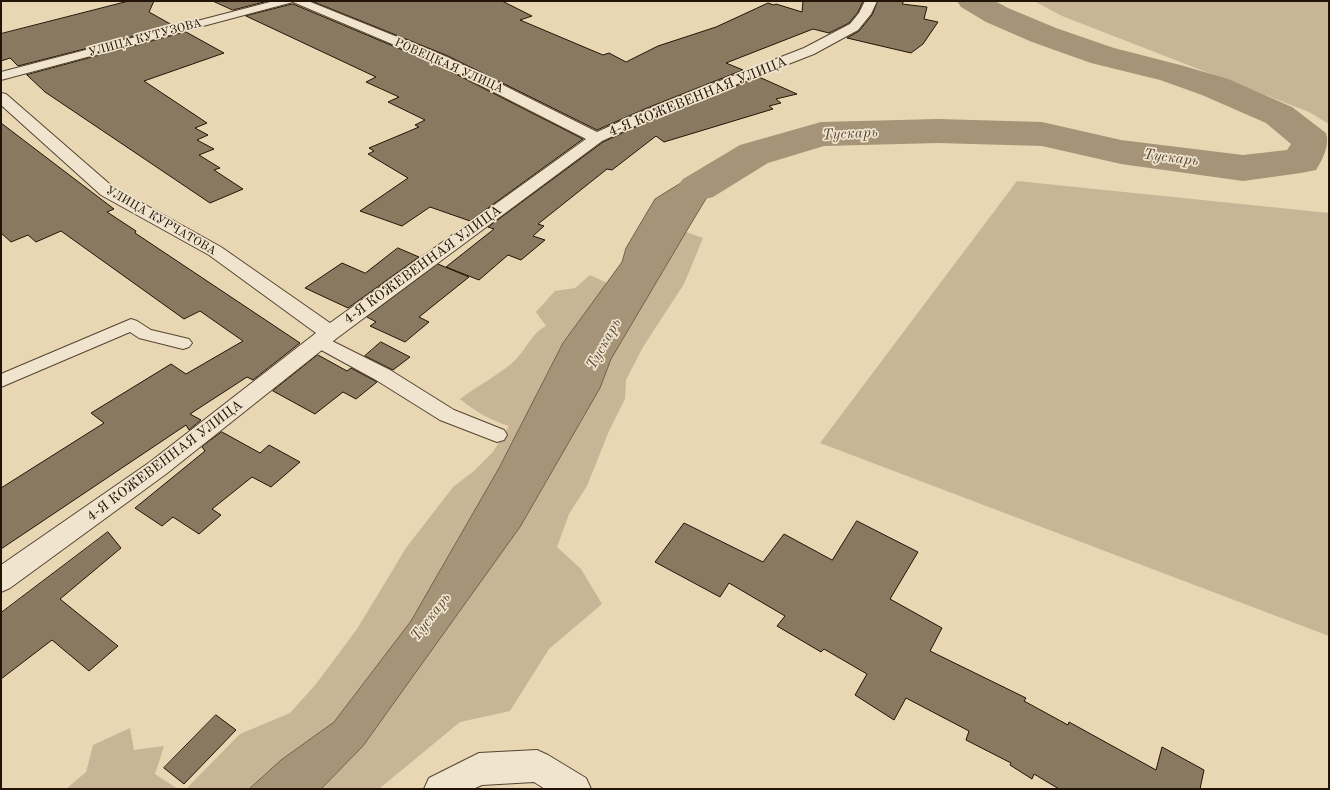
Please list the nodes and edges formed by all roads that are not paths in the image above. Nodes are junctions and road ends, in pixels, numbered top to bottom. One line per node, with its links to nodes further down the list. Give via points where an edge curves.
1 (288, 1): 4 (street, УЛИЦА КУТУЗОВА)
2 (298, 1): 6 (street, РОВЕЦКАЯ УЛИЦА, via 442,60)
3 (871, 1): 6 (street, 4-Я КОЖЕВЕННАЯ УЛИЦА, via 865,14 854,27 809,51 653,112)
4 (1, 76)
5 (1, 97): 7 (street, УЛИЦА КУРЧАТОВА, via 107,191 215,251)
6 (597, 138): 7 (street, 4-Я КОЖЕВЕННАЯ УЛИЦА)
7 (325, 338): 10 (lane, via 447,415); 11 (street, 4-Я КОЖЕВЕННАЯ УЛИЦА, via 170,459)
8 (183, 343): 9 (lane, via 145,334 131,325)
9 (1, 381)
10 (497, 436)
11 (1, 580)
12 (440, 789): 13 (street, via 479,769 537,766)
13 (576, 789)

